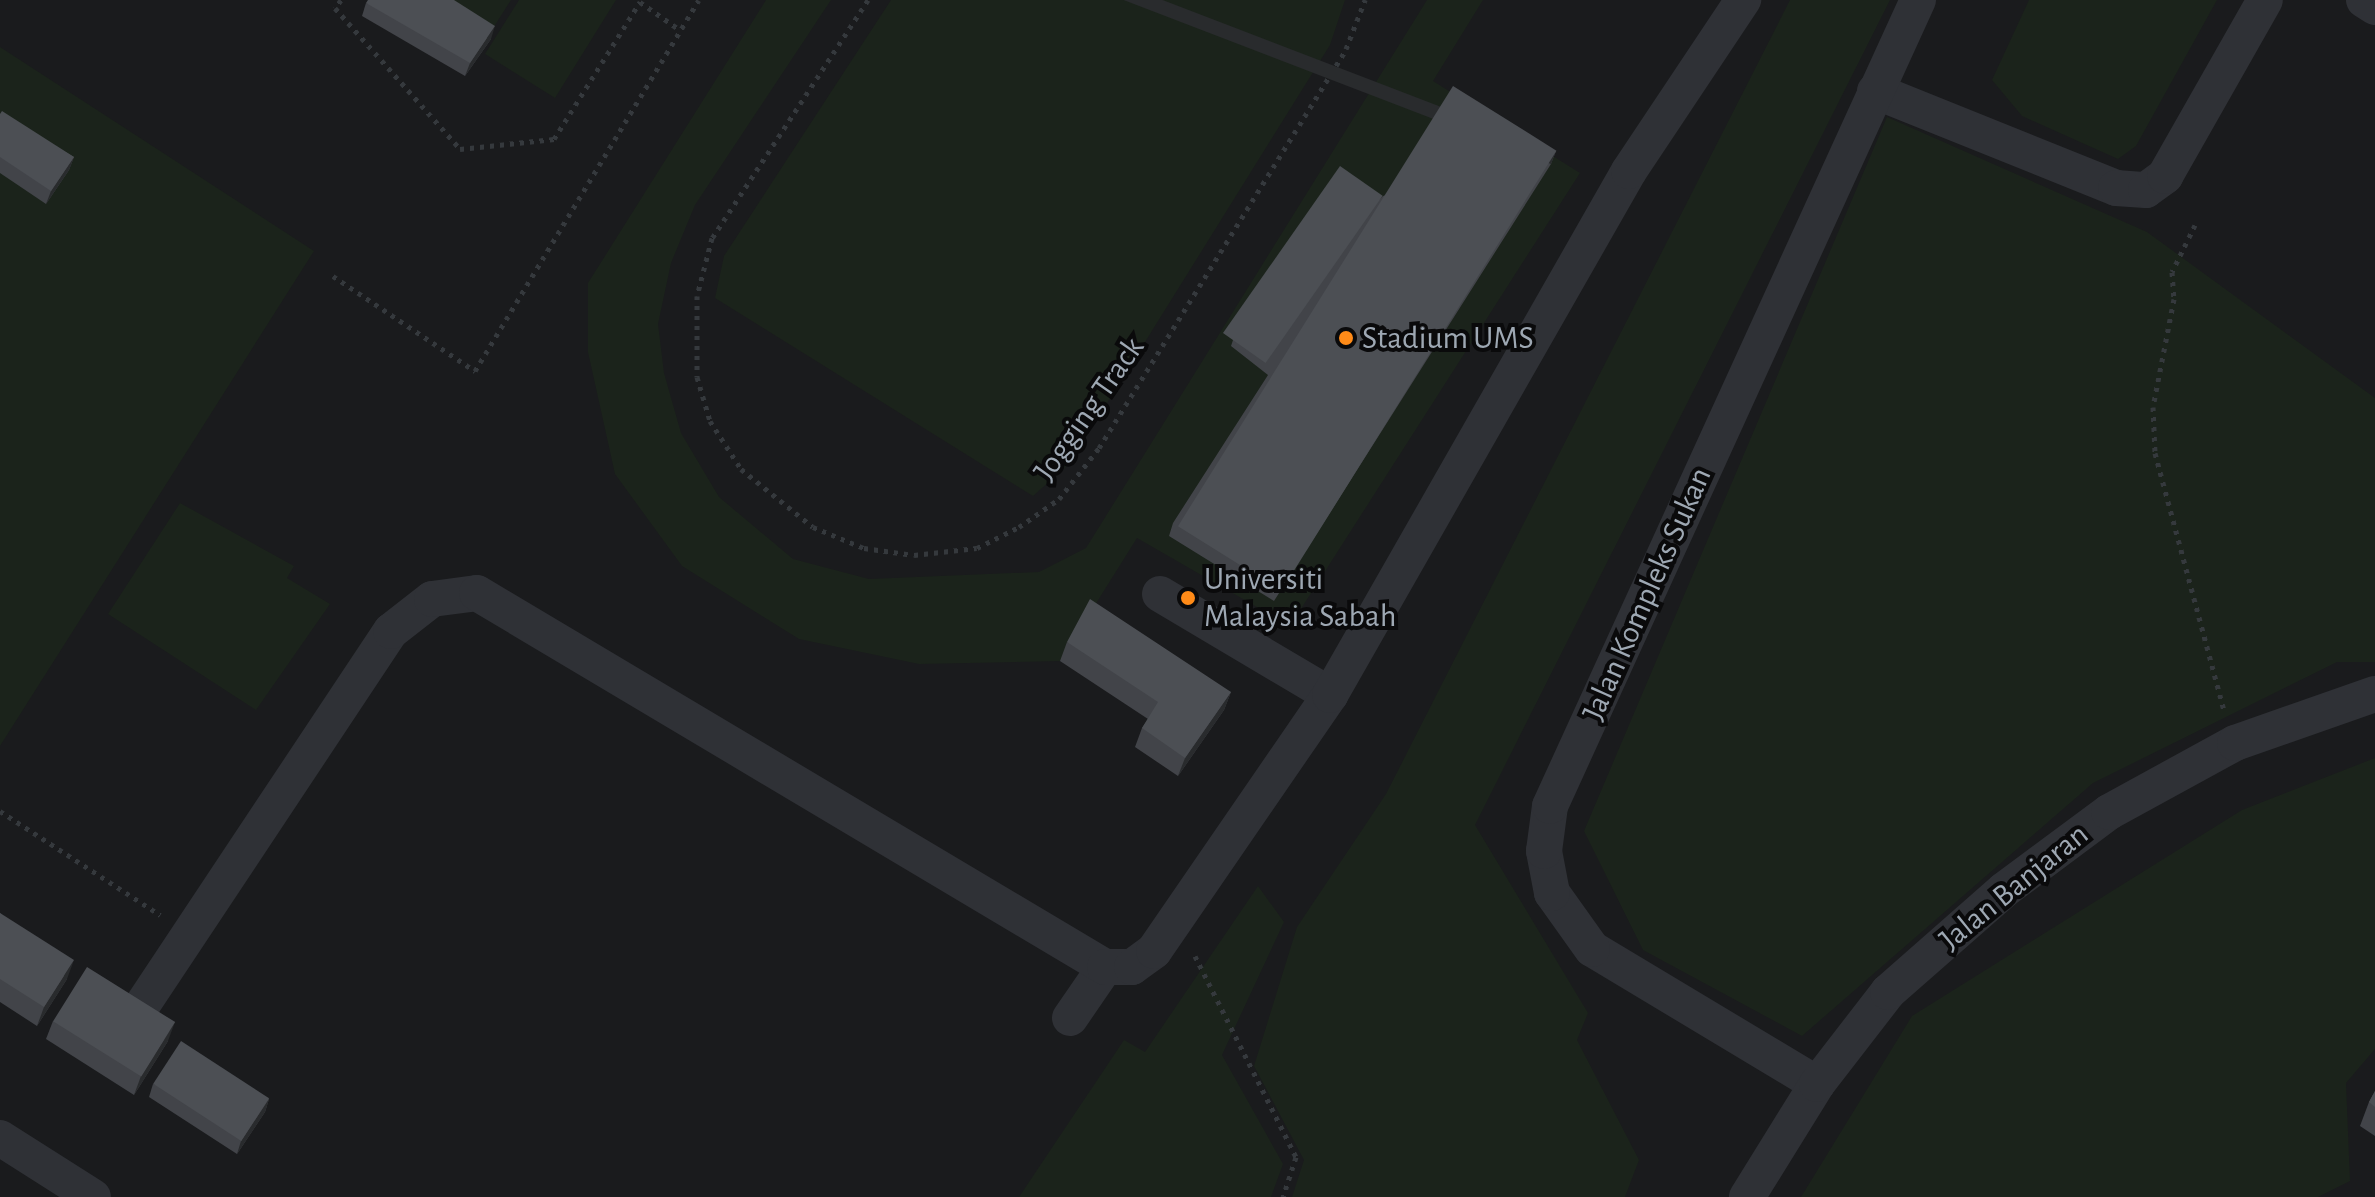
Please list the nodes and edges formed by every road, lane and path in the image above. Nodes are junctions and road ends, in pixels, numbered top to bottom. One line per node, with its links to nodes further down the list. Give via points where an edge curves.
1 (341, 0): 9 (path, via 335,8 460,149 554,139)
2 (699, 0): 11 (path)
3 (868, 0): 4 (path, Jogging Track, via 712,238 697,296 697,377 710,421 741,469 813,527 864,548 914,555 977,548 1059,499 1099,448 1346,49)
4 (1365, 0)
5 (1743, 0): 17 (street, via 1629,171)
6 (1918, 0): 12 (street, Jalan Kompleks Sukan)
7 (2265, 0): 12 (street, via 2165,176 2146,190 2116,188)
8 (2364, 0): 10 (street)
9 (639, 1): 11 (path)
10 (2375, 7)
11 (680, 30): 14 (path, via 475,371)
12 (1875, 91): 25 (street, Jalan Kompleks Sukan, via 1550,806 1544,851 1552,893 1592,949)
13 (2195, 225): 18 (path, via 2172,272 2174,299 2153,407 2155,453 2213,680)
14 (333, 276)
15 (1160, 594): 17 (street)
16 (2375, 694): 18 (street, Jalan Banjaran)
17 (1330, 695): 20 (street)
18 (2235, 743): 25 (street, Jalan Banjaran, via 2109,812 2004,890 1888,992)
19 (0, 811): 21 (path)
20 (1176, 918): 22 (street, via 1154,951 1132,967); 28 (path, via 1296,1157)
21 (191, 935): 22 (street, via 391,631 432,599 477,593); 24 (street)
22 (1105, 967): 23 (street)
23 (1070, 1018)
24 (133, 1019)
25 (1817, 1084): 29 (street, Jalan Banjaran)
26 (0, 1138): 27 (street)
27 (93, 1197)
28 (1283, 1197)
29 (1747, 1197)

